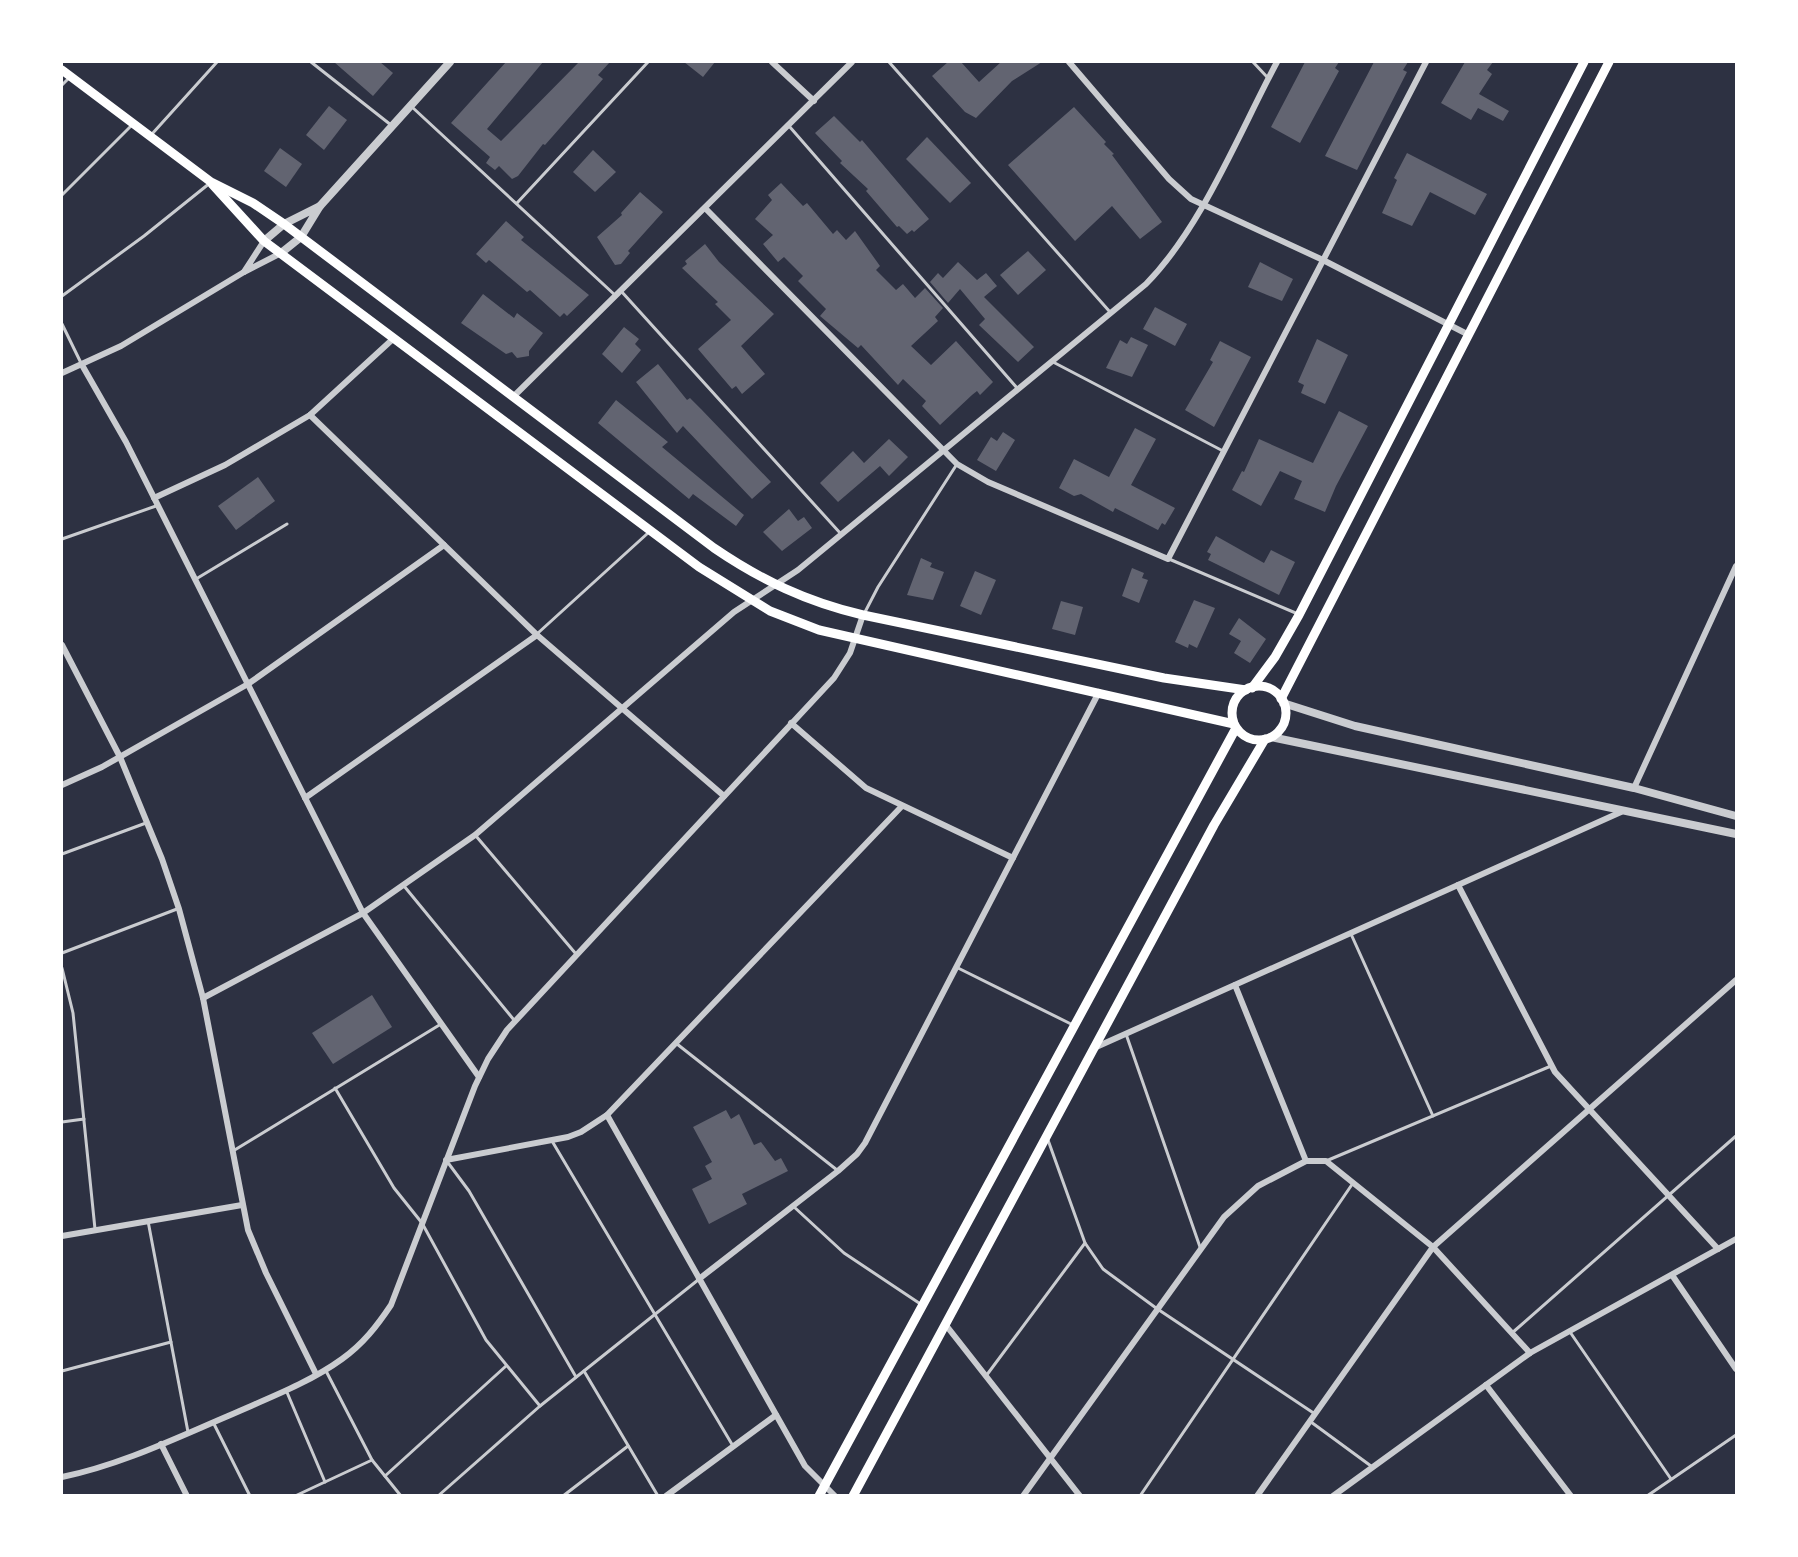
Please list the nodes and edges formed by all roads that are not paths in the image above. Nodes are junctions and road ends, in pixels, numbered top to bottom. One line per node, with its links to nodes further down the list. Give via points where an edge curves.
1 (217, 62): 23 (lane)
2 (311, 62): 21 (lane)
3 (450, 62): 19 (street)
4 (648, 62): 26 (lane)
5 (772, 62): 18 (street)
6 (852, 62): 18 (street)
7 (889, 62): 38 (lane)
8 (1070, 62): 28 (street, via 1169,179)
9 (1253, 62): 16 (lane)
10 (1277, 62): 16 (street)
11 (1426, 62): 34 (street)
12 (1584, 62): 40 (main road)
13 (1610, 62): 41 (main road)
14 (62, 70): 15 (main road)
15 (70, 76): 17 (lane); 20 (main road)
16 (1268, 78): 28 (street)
17 (62, 85)
18 (814, 101): 22 (street)
19 (410, 105): 21 (street); 26 (lane)
20 (134, 124): 23 (main road); 25 (lane)
21 (392, 126): 27 (street)
22 (789, 126): 29 (street); 46 (lane)
23 (150, 136): 24 (main road)
24 (211, 182): 30 (main road, via 254,203); 32 (main road); 37 (lane)
25 (62, 195)
26 (516, 203): 36 (lane)
27 (320, 206): 30 (street); 31 (street)
28 (1202, 206): 34 (street); 38 (street, via 1165,265)
29 (705, 208): 36 (street); 49 (street)
30 (284, 224): 31 (main road); 32 (street)
31 (301, 237): 33 (street); 47 (main road)
32 (264, 241): 33 (main road); 35 (street)
33 (281, 253): 35 (street); 42 (main road)
34 (1323, 261): 40 (street); 50 (street)
35 (244, 272): 44 (street)
36 (619, 293): 47 (street); 56 (lane)
37 (62, 296)
38 (1112, 314): 43 (street)
39 (62, 324): 44 (lane)
40 (1449, 324): 41 (street); 65 (main road)
41 (1469, 334): 72 (main road)
42 (394, 338): 48 (street); 55 (main road)
43 (1052, 362): 46 (street); 50 (lane)
44 (82, 365): 45 (street); 52 (street)
45 (62, 373)
46 (1018, 390): 49 (street)
47 (513, 397): 62 (main road, via 714,548)
48 (310, 415): 52 (street, via 225,465); 58 (street)
49 (942, 451): 51 (street); 56 (street)
50 (1224, 451): 59 (street)
51 (957, 465): 59 (street); 64 (lane)
52 (154, 498): 53 (street)
53 (158, 506): 57 (lane); 61 (street)
54 (287, 524): 61 (lane)
55 (650, 531): 63 (main road); 66 (lane)
56 (841, 534): 62 (street)
57 (62, 539)
58 (444, 545): 66 (street); 69 (street)
59 (1168, 559): 65 (lane)
60 (1737, 566): 79 (street)
61 (195, 579): 69 (street)
62 (776, 586): 63 (street); 64 (main road)
63 (750, 600): 67 (main road, via 792,620); 73 (street)
64 (863, 615): 67 (street); 70 (main road, via 1164,678)
65 (1299, 615): 70 (main road, via 1275,657)
66 (537, 635): 73 (street); 81 (street)
67 (855, 639): 71 (main road); 74 (street, via 843,666)
68 (62, 645): 77 (street)
69 (248, 684): 77 (street); 81 (street)
70 (1249, 689): 72 (main road, via 1267,688); 75 (main road, via 1232,707)
71 (1099, 692): 75 (main road); 89 (street)
72 (1282, 701): 76 (main road, via 1285,719 1281,728); 79 (street, via 1355,726)
73 (624, 709): 80 (street); 87 (street)
74 (791, 723): 80 (street); 82 (street, via 866,788)
75 (1235, 726): 76 (main road, via 1248,738); 104 (main road)
76 (1268, 738): 83 (street); 107 (main road, via 1214,825)
77 (120, 757): 78 (street); 85 (street)
78 (62, 785)
79 (1634, 788): 84 (street)
80 (724, 796): 96 (street)
81 (306, 798): 93 (street)
82 (902, 806): 89 (street); 106 (street)
83 (1621, 812): 86 (street); 91 (street)
84 (1737, 816)
85 (148, 823): 88 (lane); 92 (street)
86 (1737, 834)
87 (475, 835): 90 (street); 96 (lane)
88 (62, 854)
89 (1013, 858): 97 (street)
90 (403, 885): 93 (street); 102 (lane)
91 (1458, 885): 94 (street); 108 (street)
92 (179, 909): 95 (lane); 101 (street)
93 (363, 913): 101 (street); 103 (street)
94 (1351, 933): 100 (street); 113 (lane)
95 (62, 953)
96 (576, 954): 102 (street)
97 (956, 967): 104 (lane); 123 (street, via 865,1143)
98 (62, 968): 114 (lane, via 73,1013)
99 (1737, 980): 111 (street)
100 (1235, 985): 105 (street); 121 (street)
101 (203, 998): 119 (street)
102 (515, 1022): 109 (street)
103 (441, 1024): 109 (street); 110 (lane)
104 (1073, 1025): 139 (main road)
105 (1126, 1034): 107 (street); 134 (lane)
106 (676, 1043): 112 (street); 123 (lane)
107 (1094, 1048): 116 (main road)
108 (1551, 1066): 111 (street); 113 (lane)
109 (479, 1077): 120 (street)
110 (335, 1088): 119 (lane); 129 (lane, via 394,1188)
111 (1589, 1110): 125 (street); 135 (street)
112 (606, 1115): 118 (street, via 581,1132); 138 (street)
113 (1433, 1116): 122 (lane)
114 (84, 1119): 115 (lane); 130 (lane)
115 (62, 1122)
116 (1047, 1136): 133 (lane); 142 (main road)
117 (1737, 1136): 125 (lane)
118 (552, 1142): 120 (street); 141 (lane)
119 (232, 1151): 126 (street)
120 (446, 1160): 129 (street); 155 (lane, via 469,1191)
121 (1306, 1161): 122 (street); 134 (street, via 1258,1186 1224,1217)
122 (1326, 1161): 124 (street)
123 (838, 1171): 127 (street)
124 (1353, 1183): 135 (street); 147 (lane)
125 (1669, 1196): 136 (street); 144 (lane)
126 (242, 1205): 128 (street); 153 (street, via 256,1252)
127 (793, 1206): 138 (street); 139 (lane, via 844,1253)
128 (148, 1221): 130 (street); 145 (lane)
129 (422, 1223): 148 (lane, via 477,1325); 149 (street, via 391,1305 361,1344)
130 (95, 1230): 131 (street)
131 (62, 1236)
132 (1737, 1239): 136 (street)
133 (1085, 1243): 140 (lane, via 1103,1269); 154 (lane)
134 (1200, 1247): 140 (street)
135 (1434, 1247): 144 (street); 159 (street)
136 (1718, 1249): 137 (street)
137 (1671, 1275): 143 (street); 150 (street)
138 (699, 1279): 141 (lane); 160 (street)
139 (922, 1305): 175 (main road)
140 (1156, 1308): 147 (lane); 168 (street)
141 (655, 1314): 152 (lane); 167 (lane)
142 (945, 1324): 154 (street); 176 (main road)
143 (1569, 1332): 146 (street); 173 (lane)
144 (1512, 1333): 146 (street)
145 (171, 1342): 151 (lane); 163 (lane)
146 (1530, 1353): 156 (street)
147 (1233, 1359): 159 (lane); 188 (lane)
148 (506, 1366): 158 (lane); 171 (lane)
149 (325, 1369): 153 (street); 169 (lane)
150 (1737, 1369)
151 (62, 1371)
152 (584, 1371): 155 (lane); 166 (lane)
153 (316, 1374): 157 (street)
154 (986, 1376): 168 (street)
155 (576, 1377): 158 (lane)
156 (1486, 1385): 170 (street); 191 (street)
157 (286, 1389): 162 (street); 174 (lane)
158 (540, 1406): 181 (lane)
159 (1315, 1414): 161 (street)
160 (776, 1415): 167 (street); 175 (street)
161 (1310, 1421): 170 (lane); 189 (street)
162 (213, 1422): 163 (street); 178 (lane)
163 (189, 1433): 165 (street)
164 (1737, 1435): 173 (lane)
165 (161, 1444): 172 (street, via 111,1464); 177 (street)
166 (628, 1446): 182 (lane); 183 (lane)
167 (733, 1446): 184 (street)
168 (1049, 1458): 186 (street); 187 (street)
169 (372, 1460): 171 (lane); 174 (lane)
170 (1373, 1467): 190 (street)
171 (385, 1476): 180 (lane)
172 (62, 1477)
173 (1671, 1479): 192 (lane)
174 (325, 1482): 179 (lane)
175 (821, 1491): 185 (street)
176 (855, 1494)
177 (187, 1496)
178 (250, 1496)
179 (296, 1496)
180 (401, 1496)
181 (438, 1496)
182 (563, 1496)
183 (658, 1496)
184 (666, 1496)
185 (835, 1496)
186 (1023, 1496)
187 (1080, 1496)
188 (1140, 1496)
189 (1257, 1496)
190 (1333, 1496)
191 (1571, 1496)
192 (1647, 1496)

